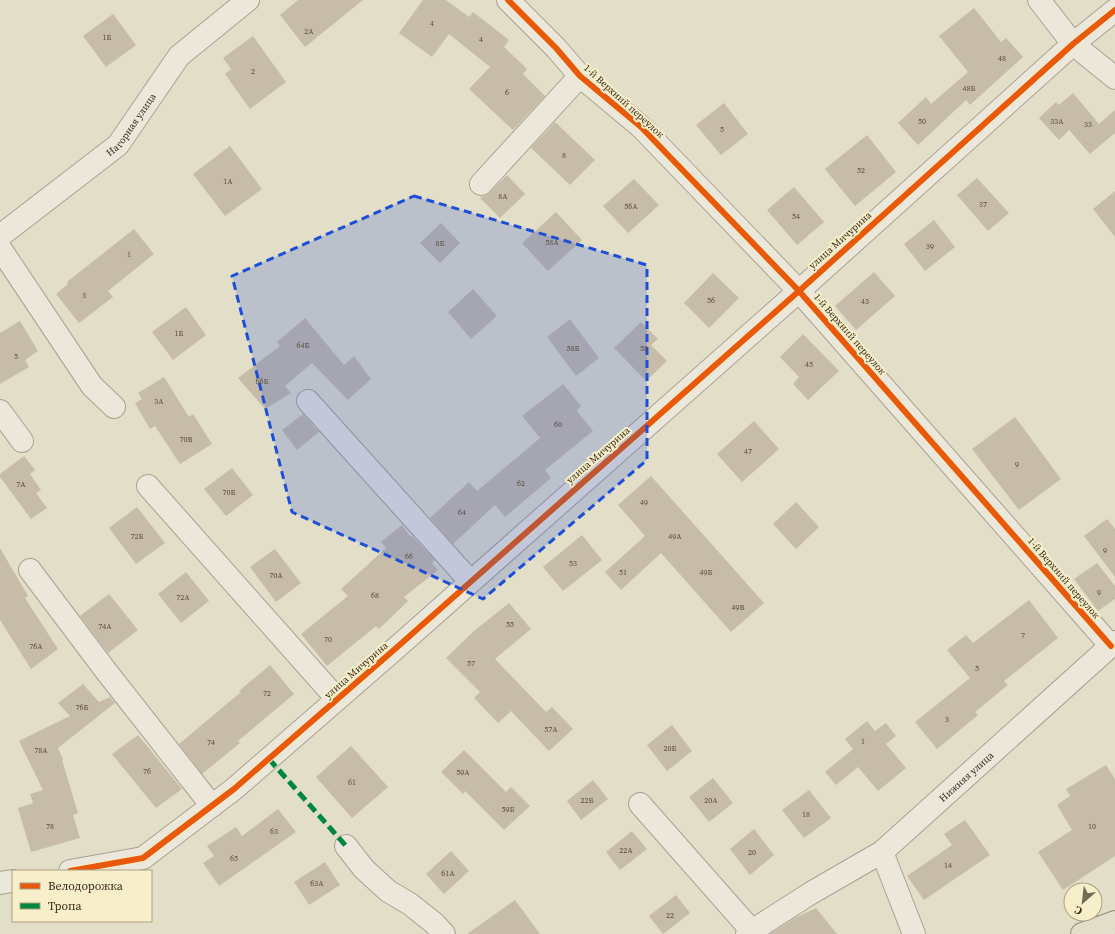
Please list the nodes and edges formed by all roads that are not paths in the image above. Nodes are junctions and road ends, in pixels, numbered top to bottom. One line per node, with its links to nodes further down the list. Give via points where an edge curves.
1 (248, 0): 9 (street, Нагорная улица, via 179,56 118,145)
2 (508, 0): 6 (street, 1-й Верхний переулок)
3 (1039, 0): 5 (street)
4 (1115, 10): 5 (street, улица Мичурина)
5 (1073, 44): 7 (street); 11 (street, улица Мичурина)
6 (580, 76): 8 (street); 11 (street, 1-й Верхний переулок, via 641,127)
7 (1115, 78)
8 (481, 184)
9 (0, 236)
10 (0, 248): 13 (street, via 92,386)
11 (799, 291): 18 (street, улица Мичурина); 19 (street, 1-й Верхний переулок)
12 (308, 401): 18 (street)
13 (114, 408)
14 (0, 411): 15 (street)
15 (22, 441)
16 (148, 486): 20 (street)
17 (30, 570): 22 (street)
18 (470, 581): 20 (street, улица Мичурина)
19 (1113, 644): 24 (street, Нижняя улица)
20 (337, 699): 22 (street, улица Мичурина, via 234,790)
21 (640, 804): 29 (street)
22 (212, 806): 25 (street, улица Мичурина, via 143,858)
23 (346, 846): 30 (street, via 364,869 388,891 410,904)
24 (882, 852): 29 (street, Нижняя улица, via 810,893); 31 (street)
25 (76, 870)
26 (12, 881): 27 (street)
27 (0, 883)
28 (1115, 922): 32 (main road)
29 (750, 932)
30 (444, 934)
31 (914, 934)
32 (1082, 934)

